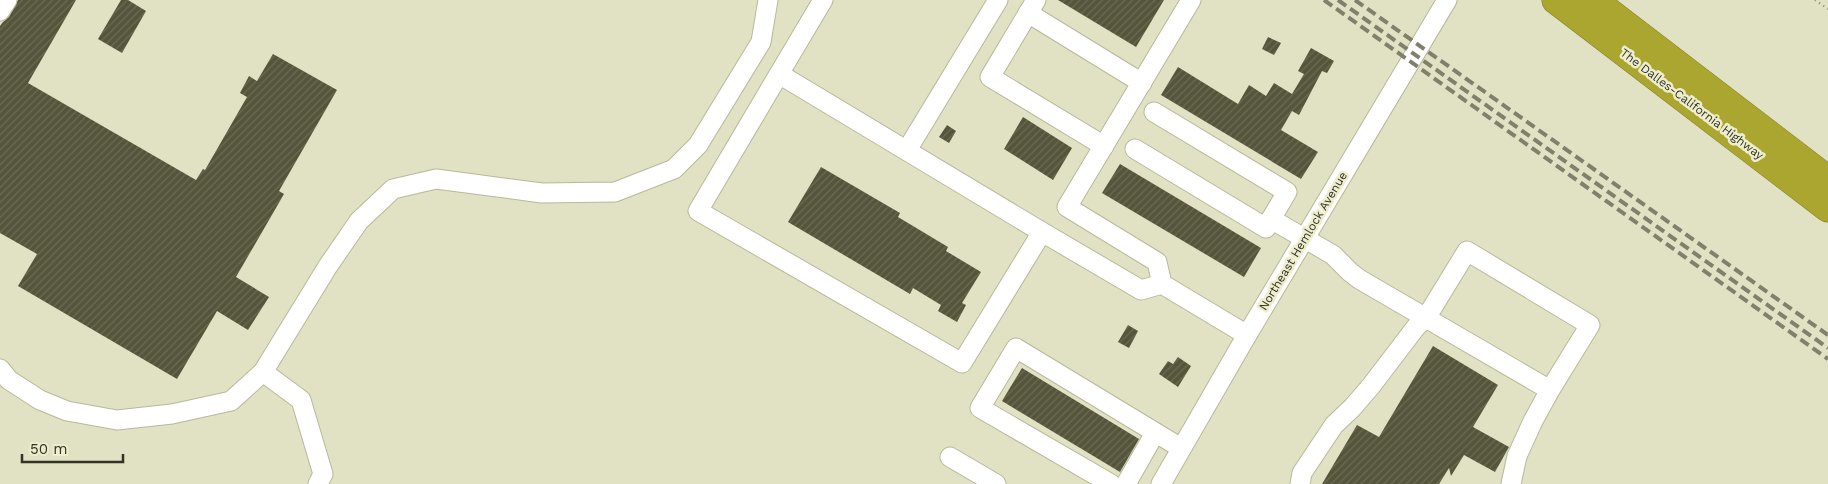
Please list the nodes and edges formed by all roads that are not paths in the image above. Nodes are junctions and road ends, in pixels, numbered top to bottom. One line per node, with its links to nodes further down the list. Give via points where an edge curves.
1 (7, 0): 10 (street)
2 (768, 0): 26 (street, via 761,42 698,145 674,169 616,192 542,193 436,179 393,189 359,221)
3 (823, 0): 11 (street)
4 (998, 0): 16 (street)
5 (1191, 0): 12 (street)
6 (1447, 0): 21 (street, Northeast Hemlock Avenue)
7 (1556, 0): 18 (highway, The Dalles-California Highway)
8 (1592, 0): 17 (highway, The Dalles-California Highway)
9 (1032, 7): 12 (street); 14 (street, via 990,77)
10 (0, 11)
11 (779, 74): 16 (street); 20 (street, via 698,211 962,363)
12 (1142, 82): 14 (street)
13 (1154, 112): 19 (street, via 1287,192)
14 (1104, 146): 22 (street, via 1067,207 1157,262)
15 (1135, 149): 19 (street, via 1266,228)
16 (907, 150): 20 (street)
17 (1828, 180)
18 (1828, 208)
19 (1271, 219): 21 (street)
20 (1042, 232): 22 (street, via 1141,290)
21 (1305, 239): 23 (street, via 1333,255 1359,279); 24 (street, Northeast Hemlock Avenue)
22 (1162, 284): 24 (street)
23 (1426, 318): 27 (street); 27 (street, via 1466,251 1590,325); 36 (street, via 1352,408 1334,425 1302,473)
24 (1247, 335): 29 (street, Northeast Hemlock Avenue)
25 (0, 369): 26 (street, via 9,380 40,400 67,411 117,420 172,414 231,401)
26 (263, 372): 31 (street, via 301,400 323,474)
27 (1550, 390): 37 (street, via 1517,456)
28 (1156, 433): 29 (street); 33 (street, via 1016,348 980,408); 34 (street)
29 (1181, 448): 35 (street, Northeast Hemlock Avenue)
30 (950, 457): 32 (street)
31 (318, 484)
32 (996, 484)
33 (1111, 484)
34 (1126, 484)
35 (1161, 484)
36 (1300, 484)
37 (1511, 484)

